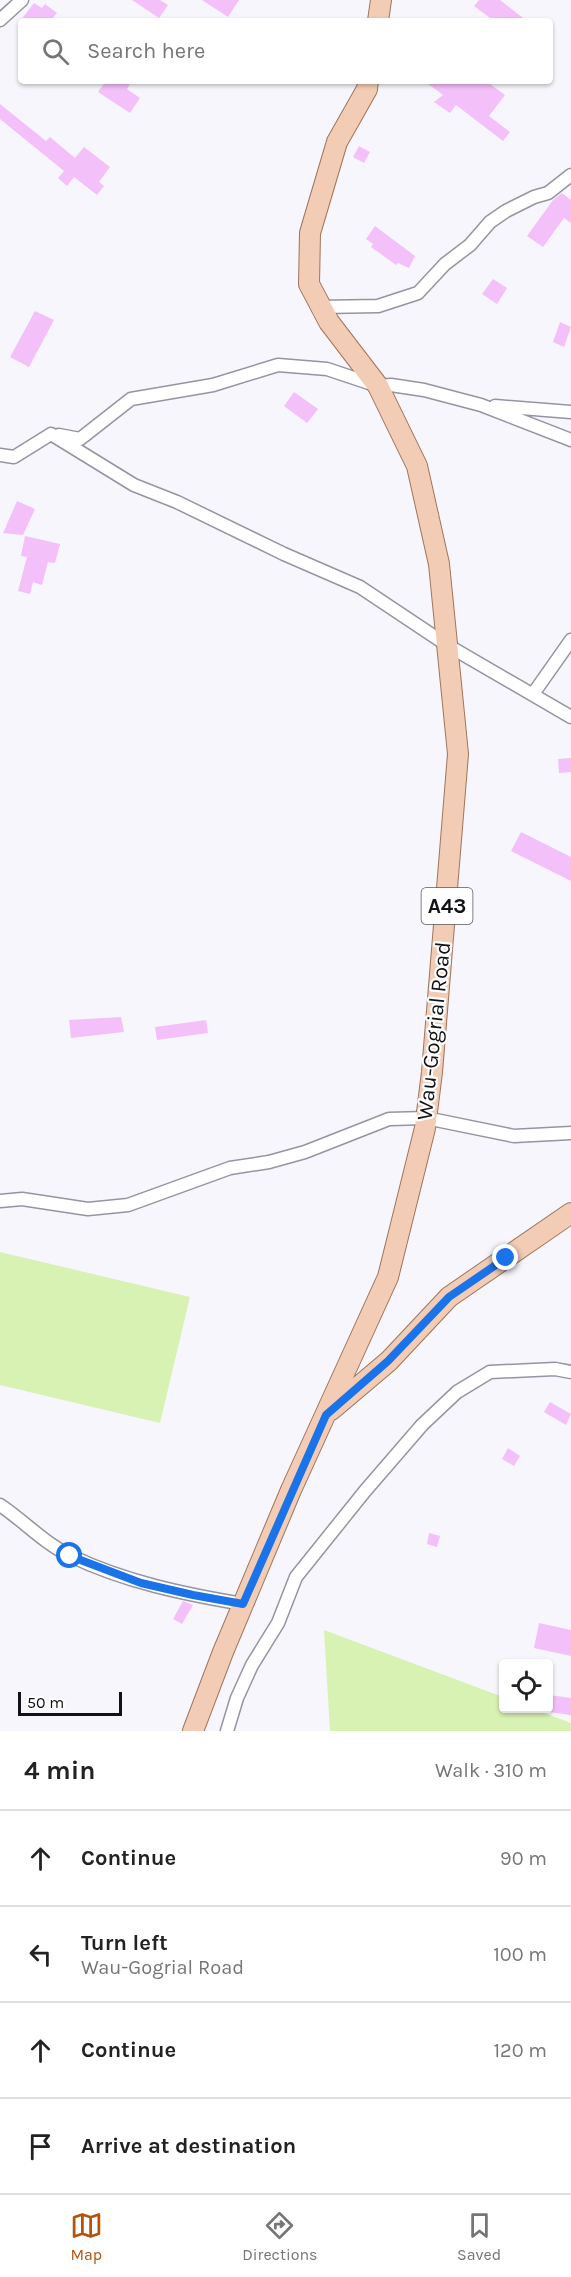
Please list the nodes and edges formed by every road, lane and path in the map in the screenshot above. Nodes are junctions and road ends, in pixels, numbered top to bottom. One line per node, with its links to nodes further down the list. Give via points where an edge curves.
1 (22, 0): 4 (street)
2 (381, 0): 3 (main road)
3 (378, 18)
4 (0, 20)
5 (368, 84): 7 (main road, Wau-Gogrial Road / A43, via 337,142 310,233 309,284)
6 (571, 175): 7 (street, via 548,193 506,210 490,222 418,293 378,306)
7 (321, 307): 8 (main road, Wau-Gogrial Road / A43)
8 (378, 386): 9 (street, via 424,390); 11 (street, via 327,369 278,365 213,385 131,399 80,439); 15 (main road, Wau-Gogrial Road / A43, via 417,466 439,564)
9 (481, 405): 10 (street); 12 (street)
10 (571, 412)
11 (51, 434): 13 (street, via 14,457); 15 (street, via 134,485 360,587)
12 (571, 440)
13 (0, 455)
14 (571, 640): 16 (street)
15 (447, 645): 16 (street); 18 (main road, Wau-Gogrial Road / A43, via 458,754)
16 (534, 694): 17 (street)
17 (571, 717)
18 (426, 1118): 19 (street, via 514,1136); 20 (street, via 389,1119 305,1152 230,1168 128,1206 88,1209 22,1199); 23 (main road, Wau-Gogrial Road / A43, via 388,1276)
19 (571, 1132)
20 (0, 1201)
21 (568, 1219): 23 (main road, via 449,1297 388,1361)
22 (571, 1372): 27 (street, via 490,1372 457,1392 422,1425 296,1577 278,1623 237,1698)
23 (326, 1415): 25 (main road, Wau-Gogrial Road / A43)
24 (0, 1505): 25 (street, via 70,1556 141,1583)
25 (243, 1604): 26 (main road, Wau-Gogrial Road / A43)
26 (193, 1731)
27 (227, 1731)

